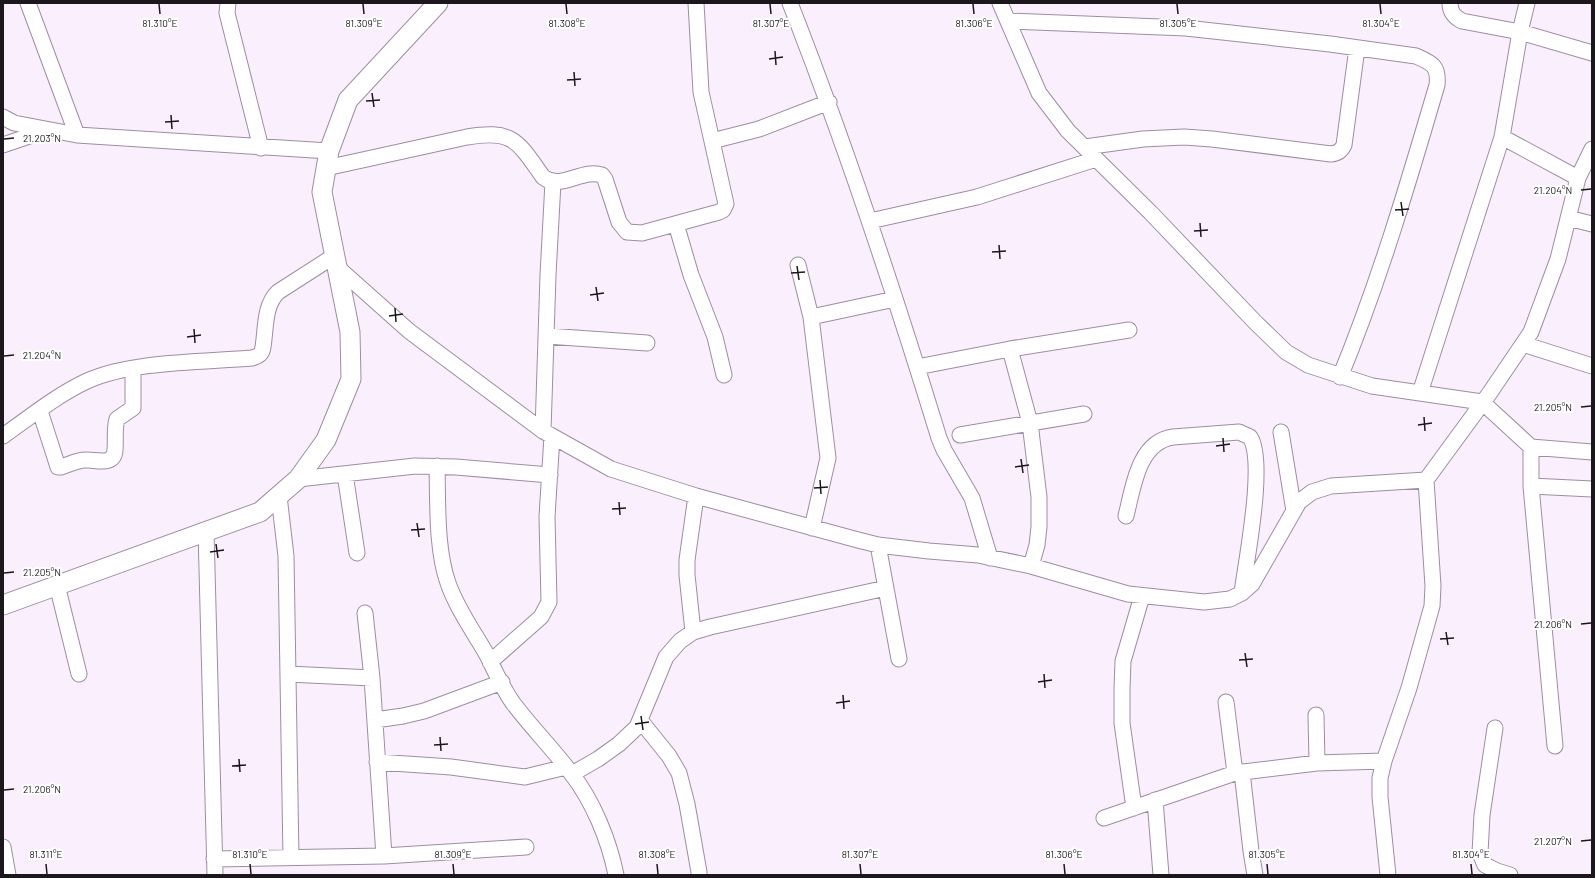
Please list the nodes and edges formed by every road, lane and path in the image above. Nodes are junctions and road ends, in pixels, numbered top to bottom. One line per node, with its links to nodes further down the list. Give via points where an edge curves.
1 (28, 3): 16 (street)
2 (228, 3): 21 (street, via 227,13)
3 (696, 3): 18 (street, via 701,92)
4 (790, 3): 13 (street)
5 (1000, 3): 9 (street)
6 (1450, 3): 10 (street, via 1452,13 1462,21)
7 (1527, 3): 10 (street)
8 (436, 4): 24 (main road, via 348,100)
9 (1008, 21): 11 (street, via 1186,28); 20 (street, via 1039,93 1068,131)
10 (1520, 32): 12 (street); 17 (street)
11 (1357, 48): 20 (street, via 1344,145 1337,153 1178,137); 44 (street, via 1416,56 1434,66 1438,77 1384,262)
12 (1592, 53)
13 (829, 102): 18 (street, via 759,129); 28 (street)
14 (3, 117): 15 (street)
15 (48, 129): 16 (street); 19 (street)
16 (77, 135): 21 (street)
17 (1502, 137): 25 (street); 45 (street)
18 (712, 141): 29 (street, via 725,208)
19 (3, 145)
20 (1085, 147): 23 (street)
21 (261, 148): 24 (street)
22 (1592, 149): 25 (street)
23 (1096, 158): 28 (street, via 977,197); 44 (street, via 1286,352 1308,365)
24 (327, 160): 26 (street, via 486,134 500,134 512,138 521,146 544,177); 31 (main road, via 322,192)
25 (1578, 178): 27 (street)
26 (553, 182): 29 (street, via 592,173 602,175 619,222 626,232 642,233); 36 (street)
27 (1568, 218): 30 (street); 38 (street, via 1558,260)
28 (870, 221): 33 (street)
29 (676, 224): 43 (street, via 691,275 715,337)
30 (1592, 224)
31 (335, 261): 42 (street, via 273,296 268,308 262,352 258,357); 51 (street, via 409,331); 59 (main road, via 350,332 351,379 326,440)
32 (798, 265): 34 (street)
33 (895, 299): 34 (street); 41 (street)
34 (811, 317): 67 (street, via 828,458)
35 (1128, 330): 39 (street)
36 (547, 336): 37 (street); 51 (street)
37 (647, 343)
38 (1523, 344): 40 (street); 46 (street)
39 (1010, 349): 41 (street); 49 (street)
40 (1592, 366)
41 (917, 367): 71 (street, via 939,438 972,498)
42 (133, 369): 47 (street, via 88,381 73,388); 47 (street, via 133,408 117,419 113,458 102,461 83,460 58,467)
43 (724, 375)
44 (1340, 377): 45 (street, via 1372,386)
45 (1420, 393): 46 (street)
46 (1482, 402): 54 (street); 60 (street)
47 (40, 411): 53 (street)
48 (1084, 414): 49 (street)
49 (1030, 423): 52 (street); 72 (street, via 1040,513 1037,545)
50 (1281, 432): 65 (street)
51 (548, 434): 58 (street); 64 (street, via 611,469)
52 (960, 435)
53 (3, 436)
54 (1531, 447): 55 (street); 61 (street)
55 (1592, 452)
56 (437, 466): 57 (street); 58 (street); 81 (street, via 438,525 448,583)
57 (346, 474): 59 (street); 70 (street)
58 (550, 475): 81 (street, via 546,537 549,602 541,617)
59 (298, 479): 63 (main road)
60 (1426, 480): 65 (street, via 1331,486 1312,492 1299,502); 92 (street, via 1432,606 1409,688)
61 (1531, 486): 62 (street); 91 (street)
62 (1592, 489)
63 (279, 496): 68 (main road, via 260,512); 83 (street, via 286,556)
64 (696, 496): 67 (street); 79 (street, via 687,560)
65 (1294, 511): 75 (street, via 1252,584)
66 (1126, 516): 75 (street, via 1139,467 1156,443 1164,438 1239,432 1250,437 1254,448 1256,488)
67 (812, 528): 69 (street)
68 (206, 531): 73 (main road); 104 (street)
69 (878, 545): 71 (street); 74 (street)
70 (357, 553)
71 (990, 558): 72 (street)
72 (1031, 566): 76 (street)
73 (57, 585): 77 (main road); 82 (street)
74 (886, 588): 79 (street); 80 (street)
75 (1242, 593): 76 (street, via 1230,599 1204,602)
76 (1142, 596): 98 (street, via 1123,661 1122,724)
77 (3, 604)
78 (365, 612): 84 (street)
79 (693, 632): 89 (street, via 680,641 666,657)
80 (899, 659)
81 (490, 662): 85 (street)
82 (79, 674)
83 (288, 674): 84 (street); 103 (street)
84 (372, 678): 88 (street)
85 (502, 682): 88 (street, via 424,710); 95 (street, via 513,702)
86 (1226, 702): 96 (street)
87 (1316, 715): 94 (street)
88 (374, 720): 93 (street)
89 (640, 720): 95 (street, via 637,727 619,744 598,759); 108 (street, via 669,756 678,773 687,804)
90 (1495, 728): 112 (street, via 1484,794 1480,853 1485,865)
91 (1555, 746)
92 (1384, 761): 94 (street); 111 (street, via 1380,778 1380,798)
93 (377, 762): 95 (street, via 451,767 525,777); 102 (street)
94 (1317, 763): 96 (street)
95 (569, 771): 107 (street, via 600,823)
96 (1238, 773): 97 (street); 110 (street)
97 (1155, 800): 98 (street); 109 (street)
98 (1134, 808): 99 (street)
99 (1104, 818)
100 (3, 847): 105 (street)
101 (526, 847): 102 (street)
102 (384, 856): 103 (street)
103 (291, 858): 104 (street)
104 (214, 859): 106 (street)
105 (8, 875)
106 (215, 875)
107 (616, 875)
108 (698, 875)
109 (1161, 875)
110 (1255, 875)
111 (1388, 875)
112 (1510, 875)

